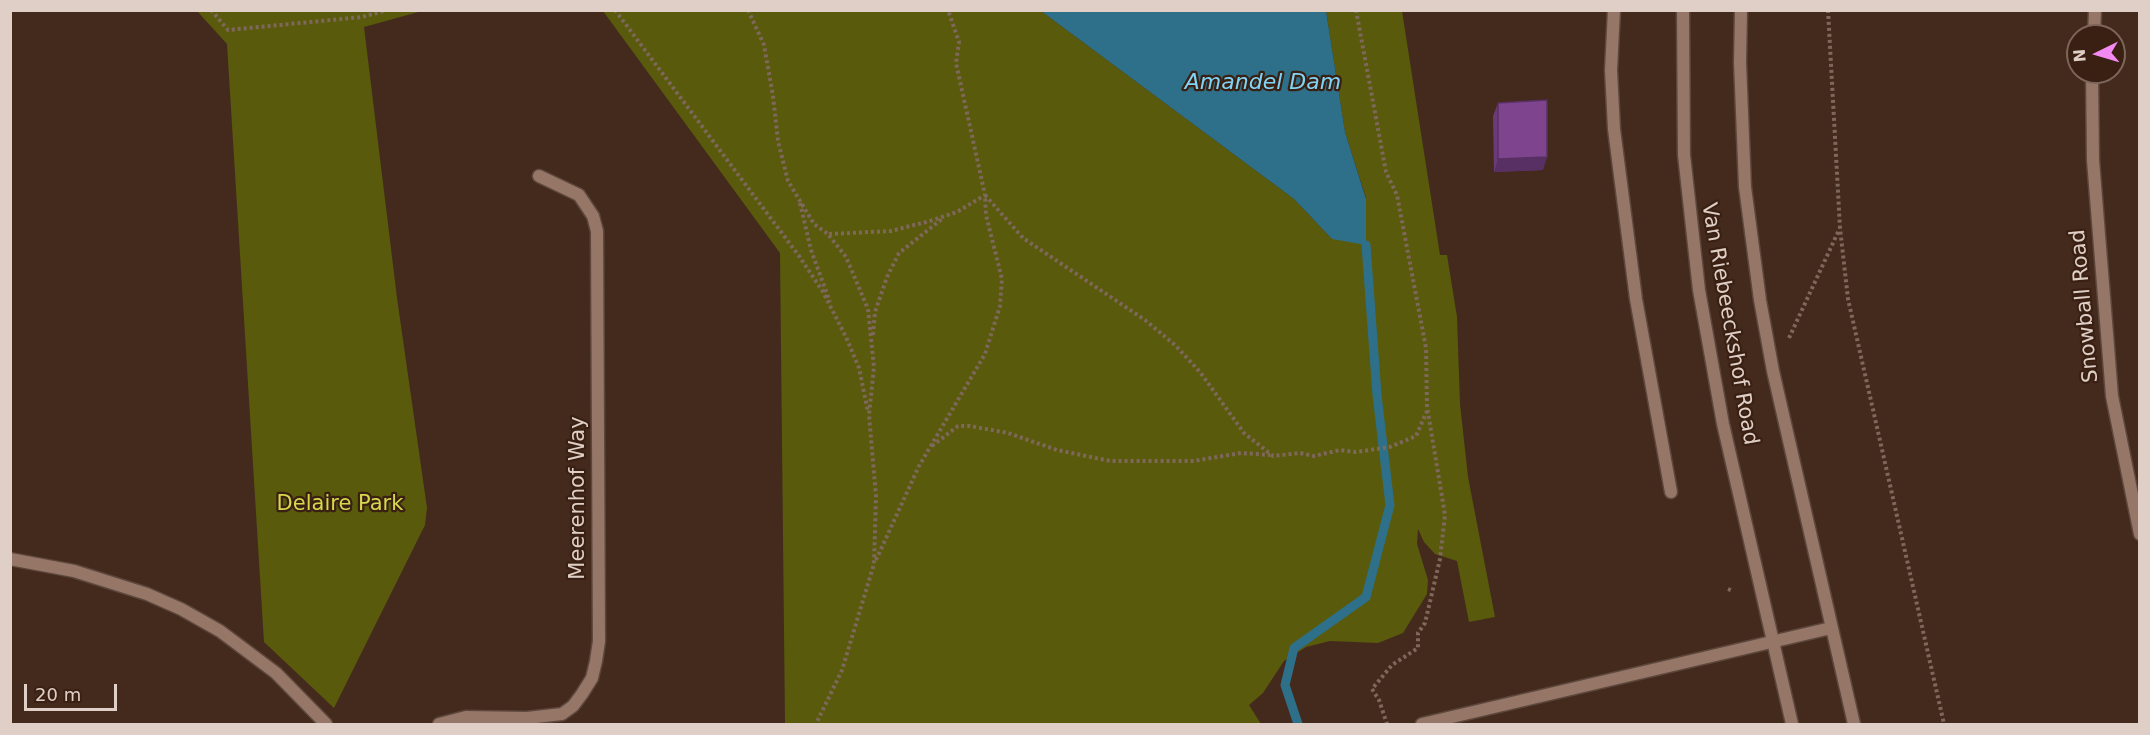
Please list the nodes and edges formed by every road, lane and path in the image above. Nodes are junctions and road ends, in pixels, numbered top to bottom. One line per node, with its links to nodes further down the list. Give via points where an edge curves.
1 (211, 10): 2 (path, via 228,30 362,17)
2 (387, 10)
3 (615, 10): 18 (path, via 799,256)
4 (748, 10): 14 (path, via 764,45 788,181)
5 (948, 10): 13 (path, via 959,42 956,63)
6 (1356, 10): 21 (path, via 1386,172 1396,195 1426,348)
7 (1614, 10): 25 (street, via 1614,129 1638,310)
8 (1683, 10): 30 (street, Van Riebeeckshof Road, via 1684,155 1699,290 1723,424)
9 (1741, 10): 20 (street, Van Riebeeckshof Road, via 1745,187)
10 (1828, 10): 16 (path)
11 (2092, 84): 26 (street, Snowball Road, via 2092,160 2112,396)
12 (539, 176): 32 (street, Meerenhof Way, via 579,195 593,216 597,231 596,661 582,694 562,714 466,717)
13 (985, 195): 15 (path); 23 (path, via 1002,279 1000,306 985,354); 24 (path, via 1023,238 1145,320 1175,345 1200,372 1244,433)
14 (800, 199): 17 (path, via 814,224); 18 (path, via 811,250)
15 (945, 216): 17 (path, via 891,231); 19 (path, via 899,253 875,312)
16 (1840, 228): 20 (path); 38 (path, via 1851,310)
17 (828, 234): 19 (path, via 846,256 868,309)
18 (837, 320): 22 (path, via 859,368)
19 (872, 345): 22 (path)
20 (1773, 371): 29 (street, Van Riebeeckshof Road)
21 (1428, 409): 24 (path, via 1416,436 1390,447 1314,456); 34 (path, via 1445,515 1440,560 1425,623 1418,633 1418,648 1392,665 1372,689)
22 (869, 415): 28 (path, via 876,496)
23 (929, 449): 24 (path, via 958,426 970,426 1110,461 1194,461 1257,453); 28 (path)
24 (1273, 456)
25 (1671, 492)
26 (2139, 534)
27 (10, 559): 31 (street, via 74,571 181,609 220,631 276,673)
28 (874, 564): 33 (path, via 842,670)
29 (1832, 628): 30 (street); 37 (street, Van Riebeeckshof Road)
30 (1774, 640): 35 (street); 36 (street, Van Riebeeckshof Road)
31 (326, 724)
32 (439, 724)
33 (816, 724)
34 (1387, 724)
35 (1422, 724)
36 (1792, 724)
37 (1854, 724)
38 (1944, 724)

